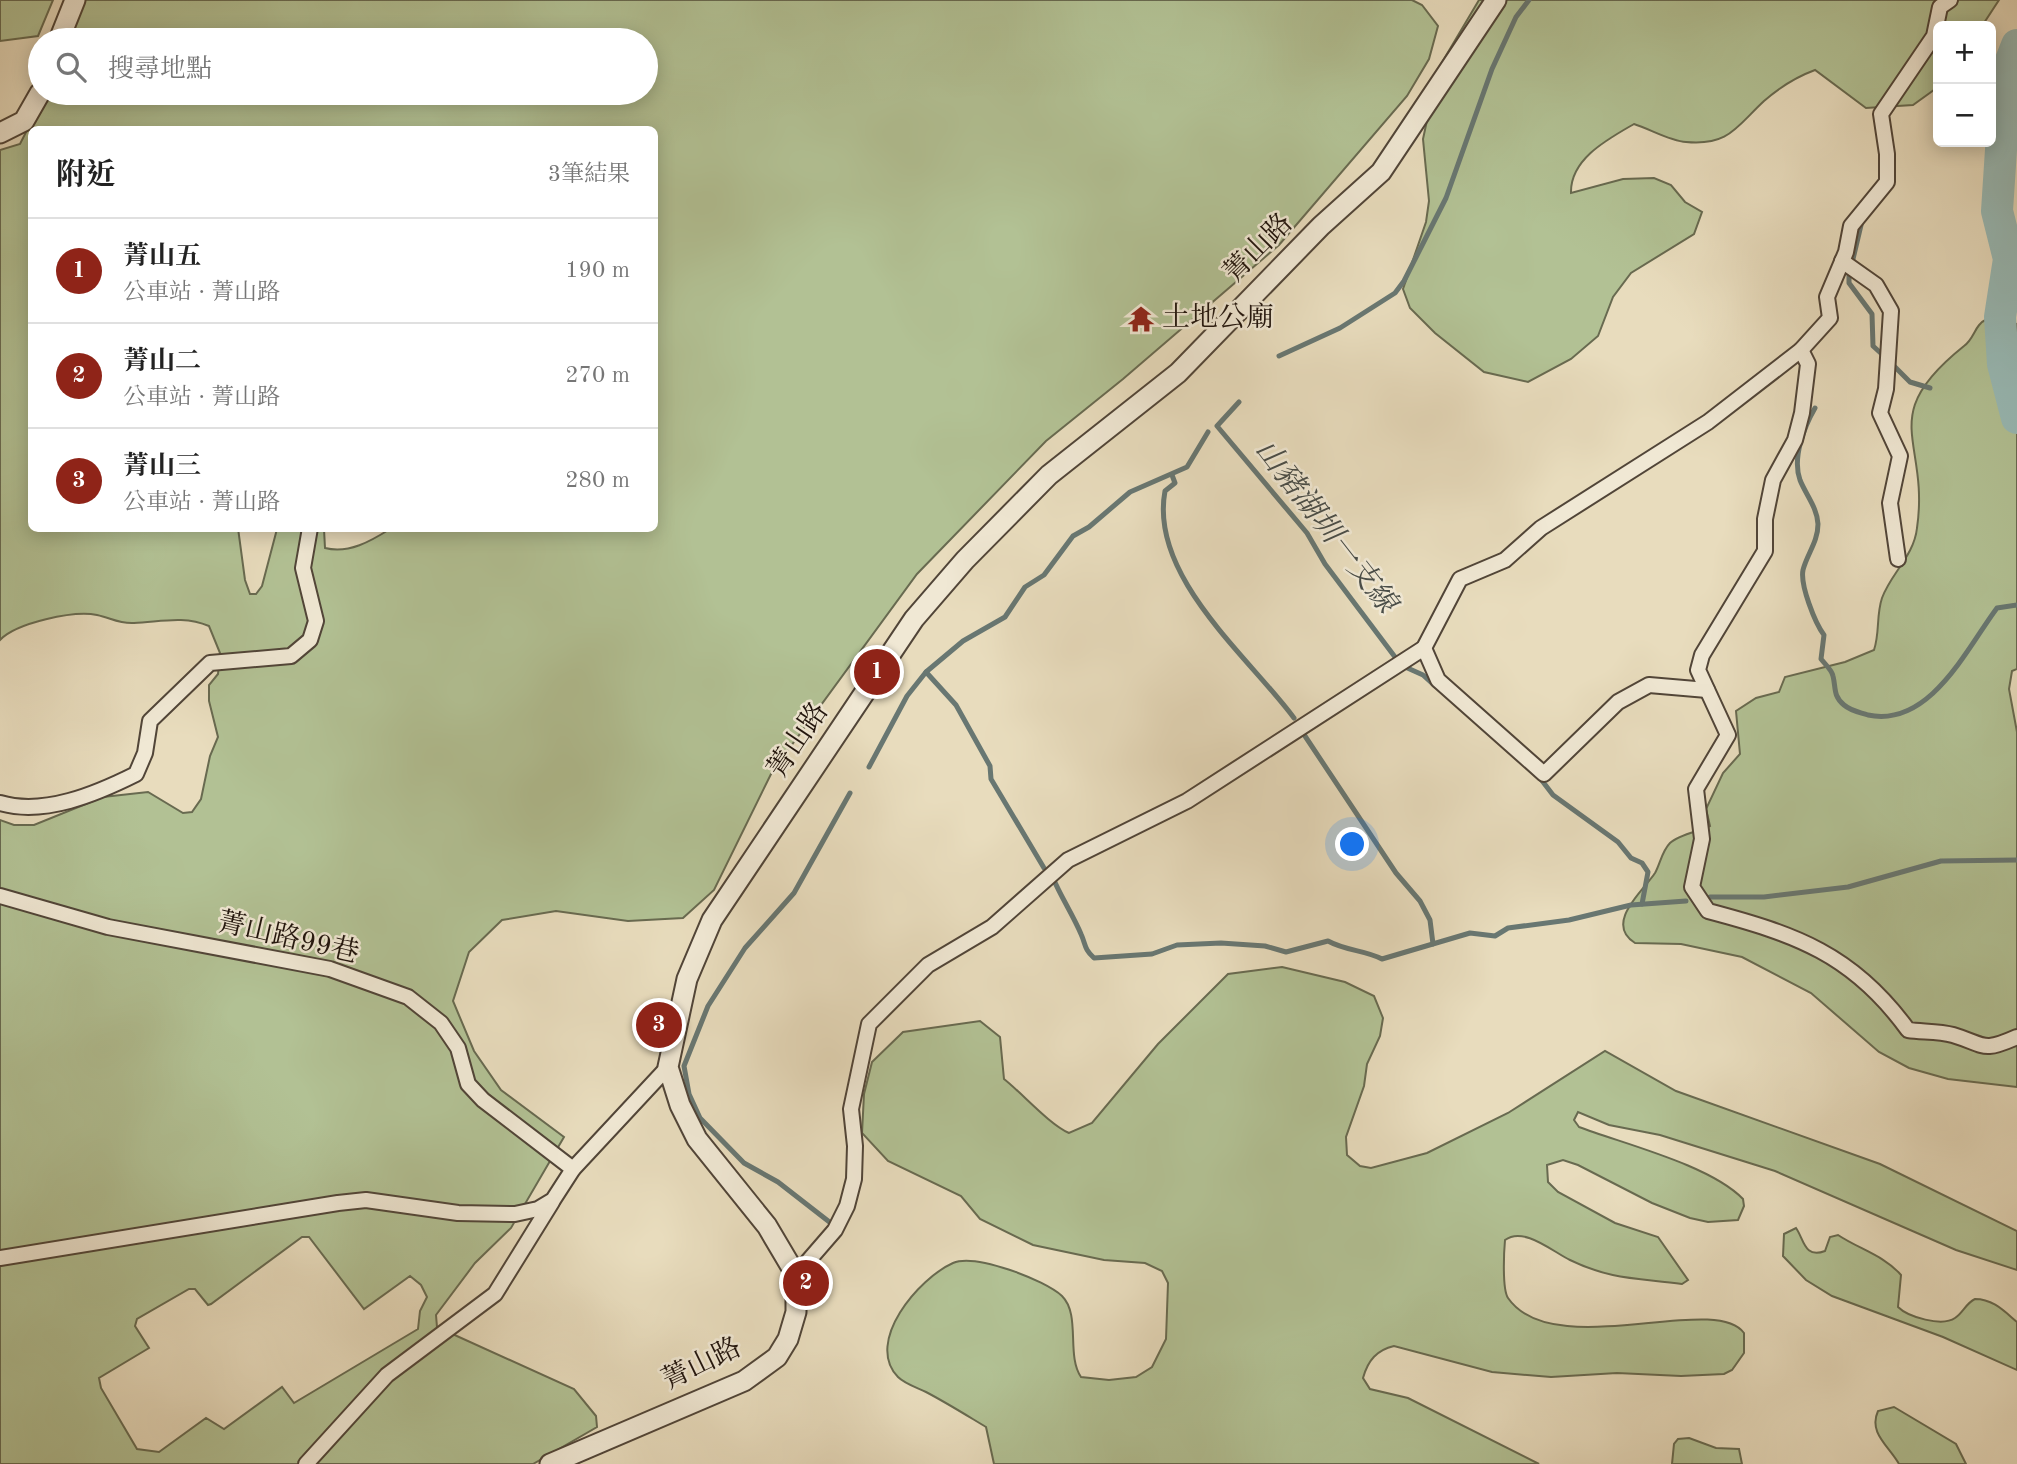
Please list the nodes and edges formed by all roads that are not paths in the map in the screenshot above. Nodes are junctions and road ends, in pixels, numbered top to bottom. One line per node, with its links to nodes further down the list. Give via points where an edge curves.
1 (75, 0): 4 (street)
2 (1496, 0): 16 (street, 菁山路, via 1381,172 1321,226 1178,373 1049,475 914,619 712,920 687,979)
3 (1950, 0): 7 (street, via 1940,7 1934,36 1881,114 1886,182 1851,226)
4 (64, 28)
5 (33, 105): 6 (street, via 23,121)
6 (0, 133)
7 (1842, 261): 8 (street, via 1827,297 1829,318); 10 (street, via 1876,285 1891,311 1880,413 1900,456 1890,503)
8 (1801, 350): 11 (street, via 1708,422 1541,528 1504,560 1460,579); 12 (street, via 1808,364 1802,413 1795,440 1773,480 1765,551 1702,655 1698,670)
9 (309, 532): 13 (street, via 303,568 316,621 310,640 292,656 210,663 150,721 136,774 42,808 19,809)
10 (1898, 559)
11 (1424, 648): 12 (street, via 1438,680 1544,774 1618,702 1649,685); 20 (street, via 1187,801 1068,860 992,927 928,965 869,1024 850,1110 854,1179 847,1206 835,1230)
12 (1707, 690): 15 (street, via 1728,735 1696,789 1702,839 1692,887 1708,911 1774,929 1833,956 1885,999 1908,1030 1953,1035 1975,1046 1997,1046)
13 (0, 803)
14 (0, 896): 17 (street, 菁山路99巷, via 108,927 330,969 408,998 441,1023 458,1048 468,1084 483,1100)
15 (2017, 1037)
16 (668, 1067): 17 (street); 20 (street, 菁山路, via 697,1139 767,1226)
17 (573, 1169): 18 (street)
18 (553, 1200): 19 (street, via 514,1214 449,1212 366,1200); 21 (street, via 495,1294 387,1375)
19 (0, 1258)
20 (796, 1275): 22 (street, 菁山路, via 796,1312 777,1357 744,1381)
21 (306, 1464)
22 (550, 1464)

